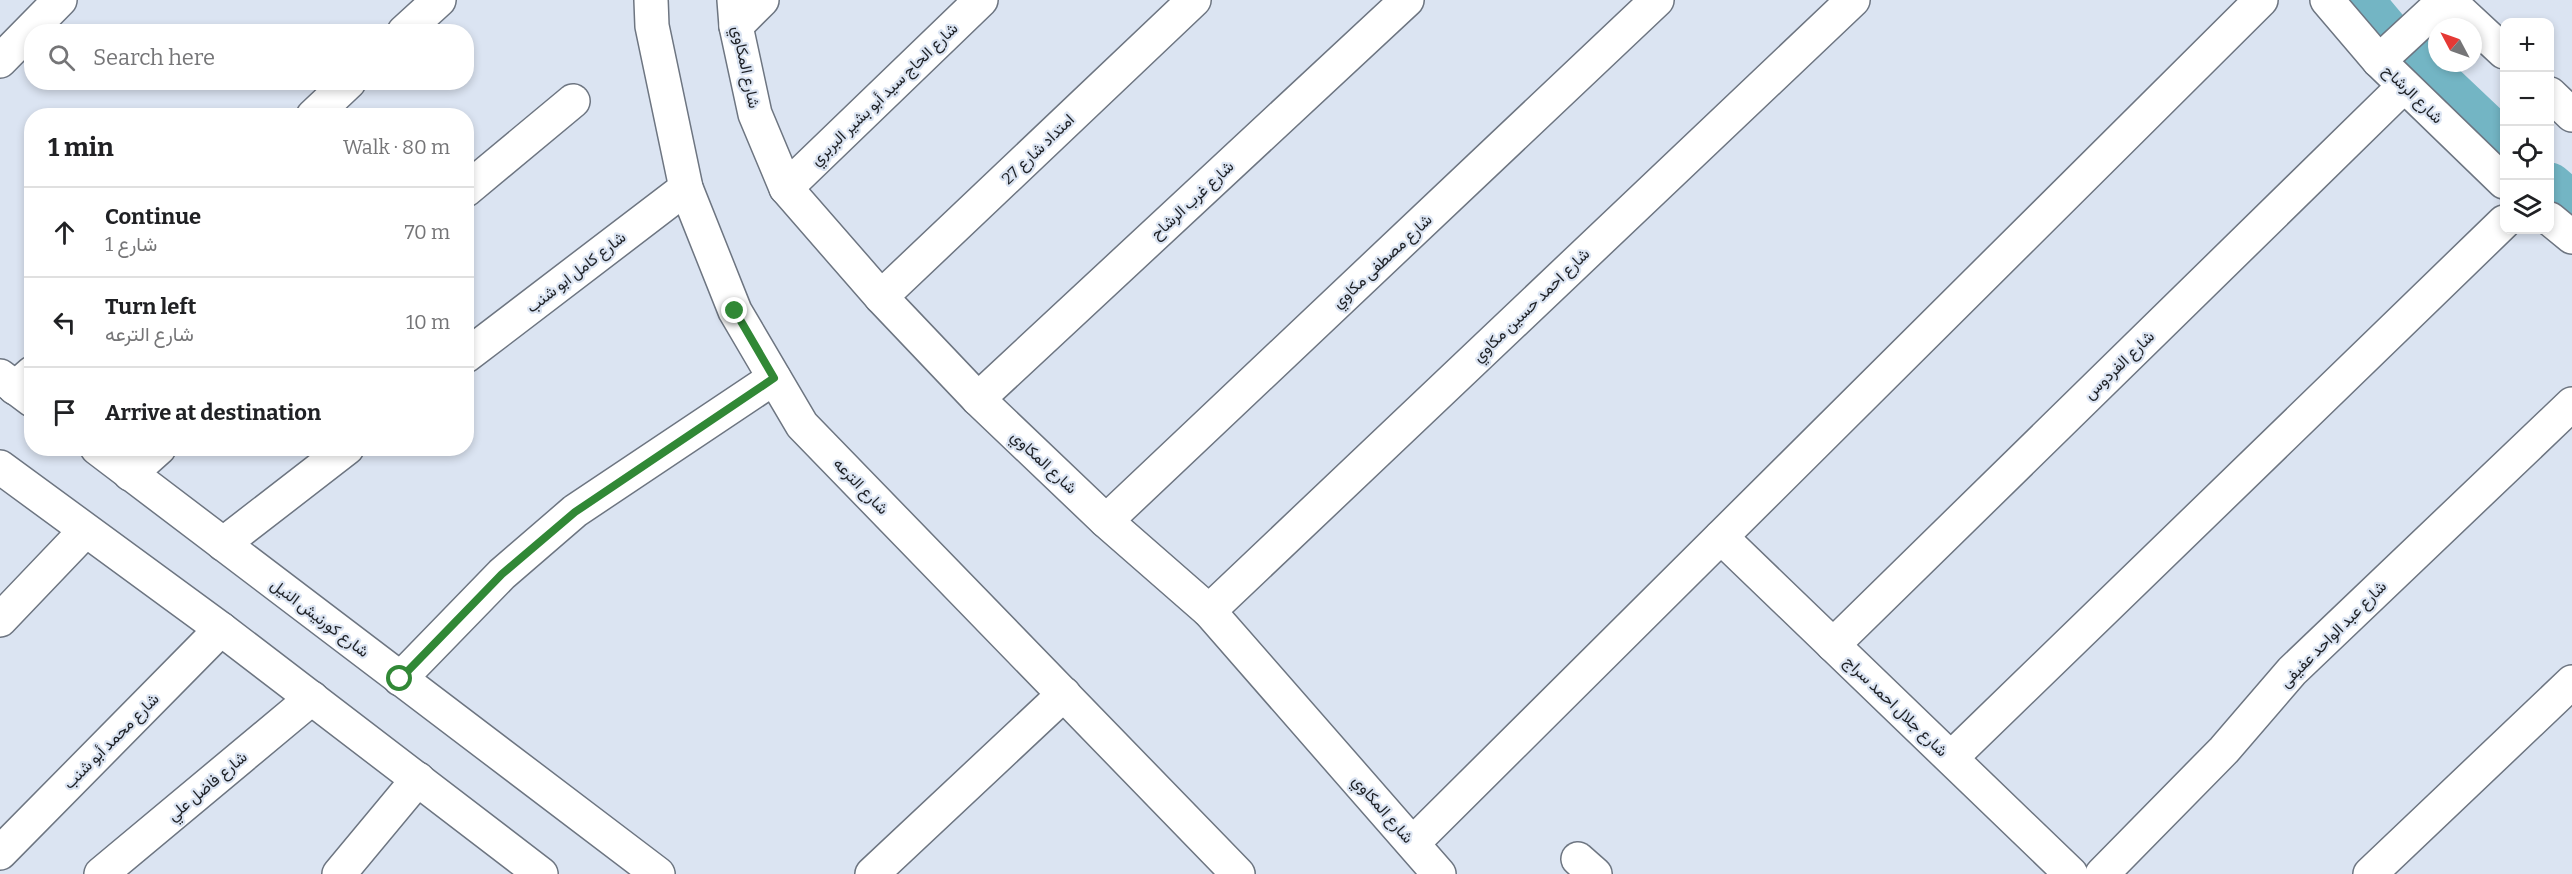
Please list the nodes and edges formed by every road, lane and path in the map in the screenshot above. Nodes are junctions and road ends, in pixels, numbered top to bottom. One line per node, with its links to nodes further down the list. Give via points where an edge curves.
1 (60, 0): 14 (main road)
2 (439, 0): 15 (main road)
3 (651, 0): 28 (main road, شارع الترعه, via 652,26)
4 (762, 0): 13 (main road)
5 (981, 0): 29 (main road, شارع الحاج سيد أبو بشير البربري)
6 (1194, 0): 33 (main road, امتداد شارع 27)
7 (1407, 0): 36 (main road, شارع غرب الرشاح)
8 (1657, 0): 43 (main road, شارع مصطفى مكاوي)
9 (1853, 0): 47 (main road, شارع احمد حسين مكاوي)
10 (2261, 0): 45 (main road)
11 (2327, 0): 19 (main road, شارع الرشاح)
12 (2446, 0): 17 (main road); 19 (main road)
13 (735, 13): 29 (main road, شارع المكاوي, via 755,114)
14 (36, 24)
15 (413, 24)
16 (24, 37): 18 (main road)
17 (2500, 48)
18 (0, 61)
19 (2379, 61): 20 (main road, شارع الرشاح)
20 (2404, 86): 26 (main road, شارع الرشاح); 50 (main road, شارع الفردوس)
21 (341, 90): 24 (main road)
22 (2554, 98): 25 (main road)
23 (573, 101): 27 (main road)
24 (321, 108)
25 (2572, 115)
26 (2503, 180)
27 (474, 183)
28 (686, 188): 34 (main road, شارع كامل ابو شنب); 35 (main road, شارع الترعه, via 735,311)
29 (786, 188): 33 (main road, شارع المكاوي)
30 (2554, 222): 32 (main road)
31 (2500, 227): 55 (main road)
32 (2572, 237)
33 (881, 297): 36 (main road, شارع المكاوي)
34 (474, 350)
35 (774, 378): 51 (main road, via 575,512 502,574); 53 (main road, شارع الترعه, via 802,425)
36 (978, 399): 43 (main road, شارع المكاوي)
37 (2572, 404): 67 (main road, شارع عبد الواحد عفيفى, via 2322,642 2196,780)
38 (107, 456): 42 (main road, شارع كورنيش النيل)
39 (150, 456): 42 (main road)
40 (337, 456): 46 (main road)
41 (0, 467): 44 (main road)
42 (130, 474): 46 (main road, شارع كورنيش النيل)
43 (1106, 521): 47 (main road, شارع المكاوي)
44 (85, 531): 48 (main road); 49 (main road)
45 (1721, 537): 50 (main road, شارع جلال احمد سراج); 57 (main road)
46 (223, 544): 51 (main road, شارع كورنيش النيل)
47 (1209, 611): 57 (main road, شارع المكاوي)
48 (0, 621)
49 (221, 629): 54 (main road); 58 (main road, شارع محمد أبو شنب)
50 (1833, 645): 55 (main road, شارع جلال احمد سراج)
51 (400, 679): 62 (main road, شارع كورنيش النيل)
52 (2572, 682): 68 (main road)
53 (1064, 694): 63 (main road); 64 (main road, شارع الترعه)
54 (312, 698): 56 (main road); 59 (main road, شارع فاضل علي)
55 (1951, 758): 66 (main road, شارع جلال احمد سراج)
56 (418, 779): 60 (main road); 61 (main road)
57 (1413, 843): 65 (main road, شارع المكاوي)
58 (0, 854)
59 (101, 874)
60 (339, 874)
61 (541, 874)
62 (658, 874)
63 (872, 874)
64 (1239, 874)
65 (1439, 874)
66 (2072, 874)
67 (2102, 874)
68 (2370, 874)

